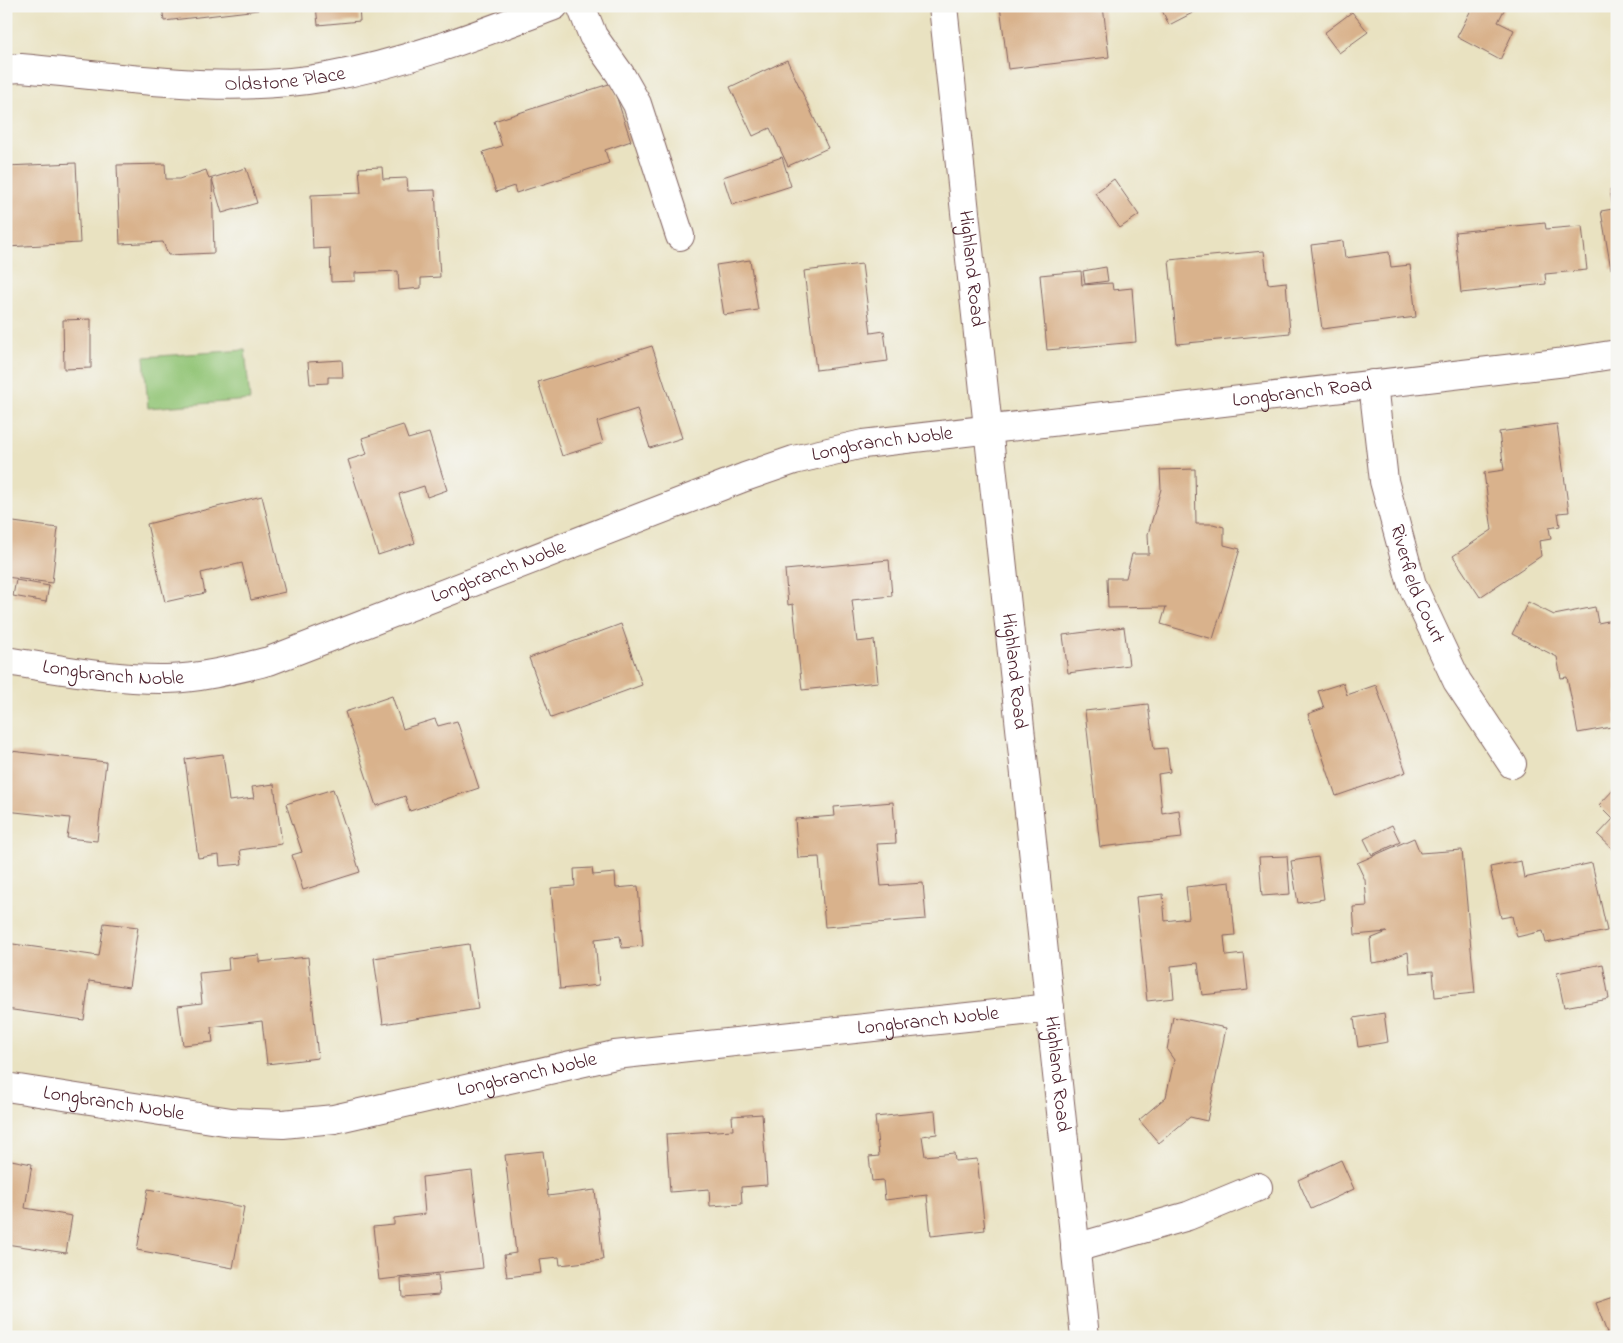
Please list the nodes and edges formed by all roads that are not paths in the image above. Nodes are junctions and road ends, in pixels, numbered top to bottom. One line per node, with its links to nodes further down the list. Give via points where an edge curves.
1 (554, 6): 4 (street, Oldstone Place, via 433,52 326,77 266,84 204,84)
2 (581, 6): 5 (street, via 593,36 637,104)
3 (943, 6): 8 (street, Highland Road)
4 (6, 69)
5 (680, 236)
6 (1617, 354): 7 (street, Longbranch Road)
7 (1373, 384): 8 (street, Longbranch Road); 10 (street, Riverfield Court, via 1384,481 1412,585 1457,681)
8 (988, 428): 9 (street, Longbranch Noble, via 863,444 794,460 269,660 218,673 169,679 116,678); 11 (street, Highland Road)
9 (6, 661)
10 (1512, 764)
11 (1050, 1008): 12 (street, Longbranch Noble, via 615,1055 334,1119 284,1124 231,1122); 14 (street, Highland Road)
12 (6, 1087)
13 (1258, 1187): 14 (street, via 1188,1216)
14 (1075, 1248): 15 (street, Highland Road)
15 (1084, 1337)

